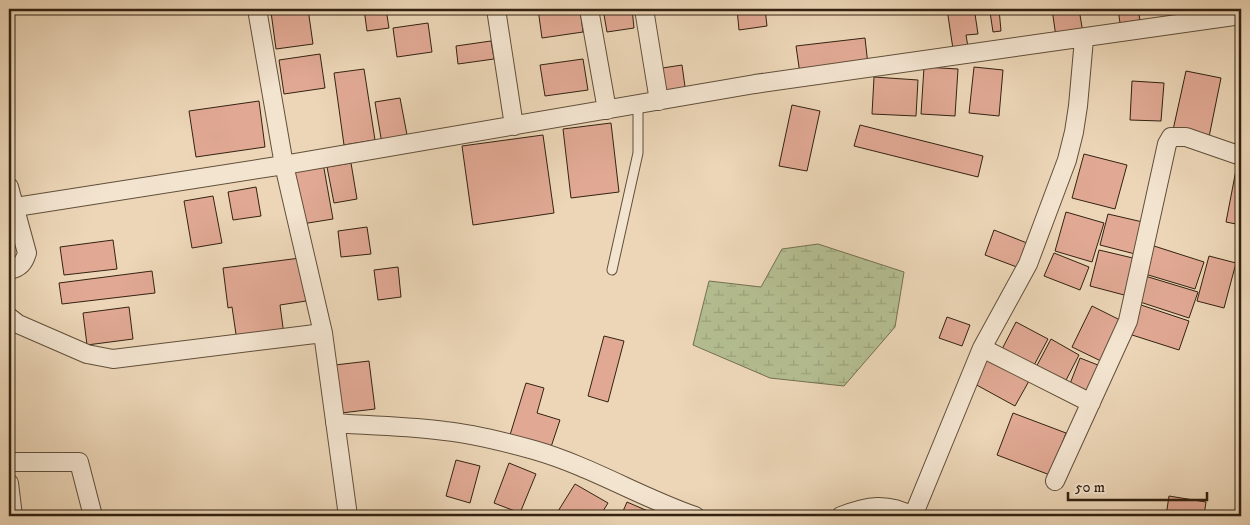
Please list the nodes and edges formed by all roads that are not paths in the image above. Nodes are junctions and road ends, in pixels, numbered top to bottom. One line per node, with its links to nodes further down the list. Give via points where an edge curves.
1 (257, 9): 12 (street)
2 (496, 9): 10 (street)
3 (589, 9): 9 (street)
4 (644, 9): 7 (street)
5 (1241, 15): 6 (street)
6 (1084, 39): 7 (street, via 755,84); 19 (street, via 1078,106 1066,160 1028,264)
7 (659, 101): 8 (street)
8 (638, 104): 9 (street); 16 (lane, via 638,153)
9 (607, 110): 10 (street)
10 (514, 126): 12 (street)
11 (1241, 156): 20 (street, via 1186,137 1171,137 1132,309)
12 (284, 164): 14 (street); 18 (street)
13 (9, 187): 14 (street)
14 (16, 207): 15 (street, via 28,253 24,262)
15 (9, 270)
16 (612, 270)
17 (9, 317): 18 (street, via 87,354 113,359)
18 (323, 333): 21 (street)
19 (982, 348): 20 (street); 30 (street)
20 (1091, 403): 23 (street)
21 (335, 423): 27 (street); 28 (street, via 481,436 586,468)
22 (9, 462): 26 (street, via 79,462)
23 (1055, 481)
24 (9, 483): 25 (street)
25 (13, 516)
26 (93, 516)
27 (348, 516)
28 (695, 516)
29 (842, 516): 30 (street, via 879,506 899,509)
30 (913, 516)

